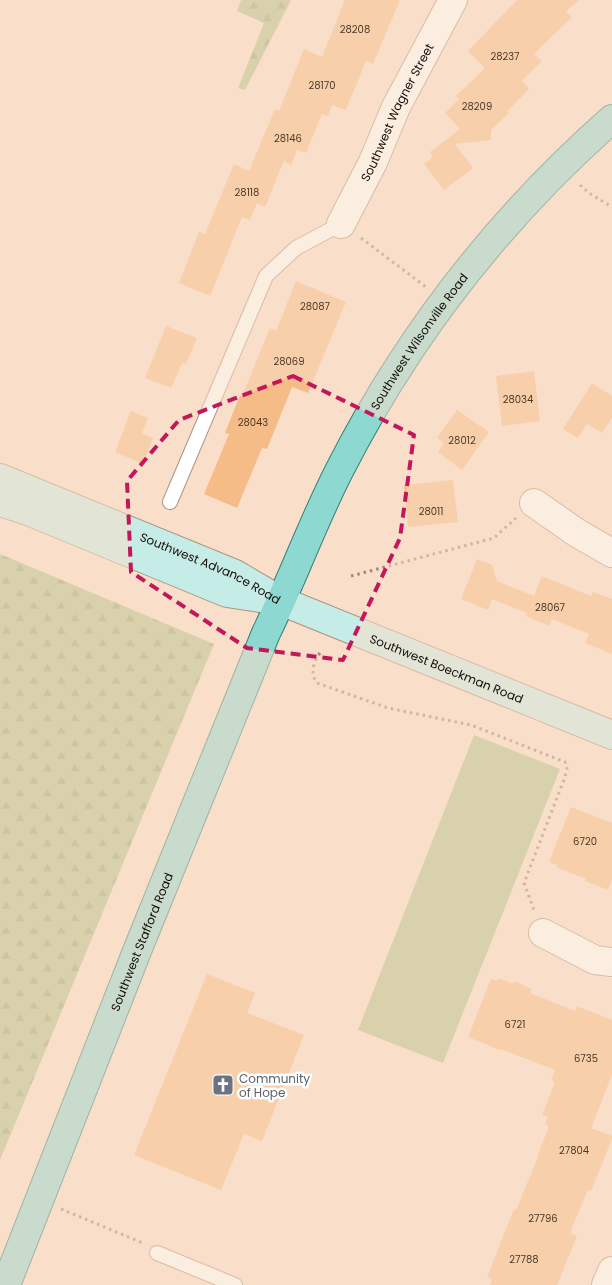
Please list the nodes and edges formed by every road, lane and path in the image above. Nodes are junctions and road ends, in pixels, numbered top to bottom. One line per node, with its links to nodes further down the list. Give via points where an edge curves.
1 (453, 0): 5 (street, Southwest Wagner Street, via 396,107 373,162)
2 (612, 119): 3 (main road, Southwest Wilsonville Road)
3 (560, 167): 4 (path, via 589,193); 6 (main road, Southwest Wilsonville Road, via 512,217)
4 (612, 207)
5 (341, 224): 6 (path); 9 (lane, via 296,248 266,276)
6 (445, 301): 13 (main road, Southwest Wilsonville Road, via 374,406 339,471)
7 (0, 478): 13 (street, Southwest Advance Road, via 235,574)
8 (0, 502): 13 (street, Southwest Advance Road, via 227,594)
9 (170, 502)
10 (534, 503): 11 (street, via 577,534); 12 (path, via 494,538)
11 (612, 553)
12 (351, 576)
13 (281, 602): 15 (street, Southwest Boeckman Road); 18 (main road, Southwest Stafford Road, via 137,951)
14 (320, 654): 16 (path, via 313,667 317,683 388,708 471,725 564,762 567,768 565,777 524,883)
15 (612, 735)
16 (543, 933): 17 (street, via 595,960)
17 (612, 962)
18 (40, 1200): 19 (path, via 152,1247); 21 (main road, Southwest Stafford Road)
19 (157, 1253): 22 (lane)
20 (612, 1271): 23 (street)
21 (6, 1285)
22 (235, 1285)
23 (606, 1285)

